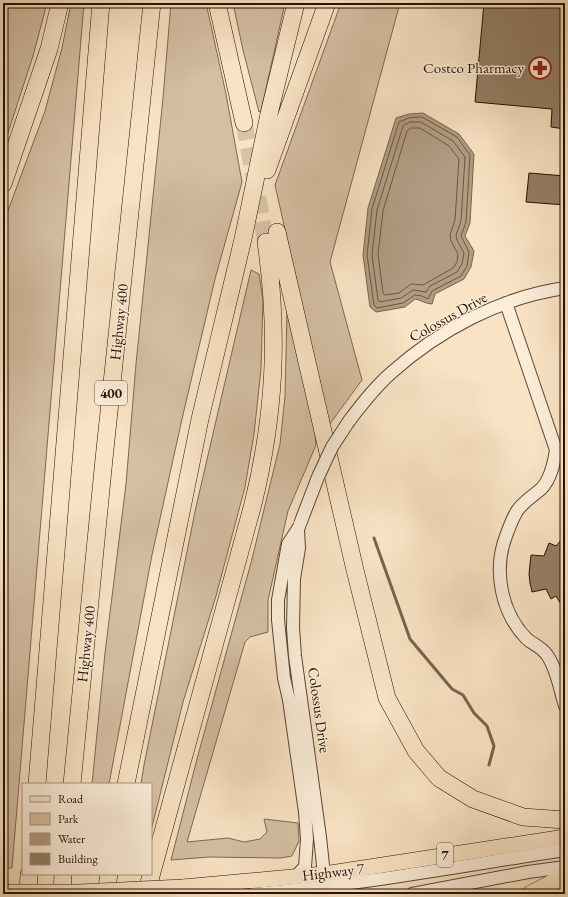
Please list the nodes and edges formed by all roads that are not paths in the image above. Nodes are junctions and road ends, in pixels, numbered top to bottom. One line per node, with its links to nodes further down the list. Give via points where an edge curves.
1 (60, 3): 8 (highway, via 49,49)
2 (101, 3): 13 (highway)
3 (152, 3): 14 (highway, Highway 400 / 400)
4 (217, 3): 7 (highway)
5 (296, 3): 9 (highway, via 269,114)
6 (327, 3): 9 (highway)
7 (244, 123)
8 (3, 184)
9 (244, 239): 15 (highway, via 200,419)
10 (565, 288): 11 (street, Colossus Drive)
11 (506, 303): 12 (street, via 556,450 550,476 543,487 517,511 501,556 500,585 508,610 518,626 527,639 538,645 552,663); 16 (street, Colossus Drive, bridge, via 434,339 390,373 349,421 332,447 318,477 299,527 299,548 294,579 293,628)
12 (565, 706)
13 (37, 783)
14 (72, 783)
15 (126, 783)
16 (310, 811): 28 (street, Colossus Drive, via 305,867); 29 (street, Colossus Drive, via 320,837)
17 (565, 820): 18 (highway, via 523,817 473,798 439,778 416,751 387,698 272,237 273,387 262,467)
18 (161, 837): 22 (highway); 36 (highway, via 164,858)
19 (565, 837): 29 (main road, Highway 7 / 7)
20 (565, 850): 29 (street, via 387,879)
21 (565, 867): 38 (street)
22 (152, 871)
23 (30, 875): 32 (highway)
24 (63, 875): 33 (highway)
25 (110, 875): 34 (highway)
26 (151, 875): 35 (highway)
27 (565, 875): 39 (main road)
28 (296, 876): 29 (main road, Highway 7 / 7); 31 (main road, Highway 7 / 7, bridge, via 183,887 79,892)
29 (325, 885): 37 (street)
30 (565, 891): 39 (main road)
31 (3, 892)
32 (28, 894)
33 (62, 894)
34 (106, 894)
35 (146, 894)
36 (158, 894)
37 (254, 894)
38 (412, 894)
39 (530, 894)

